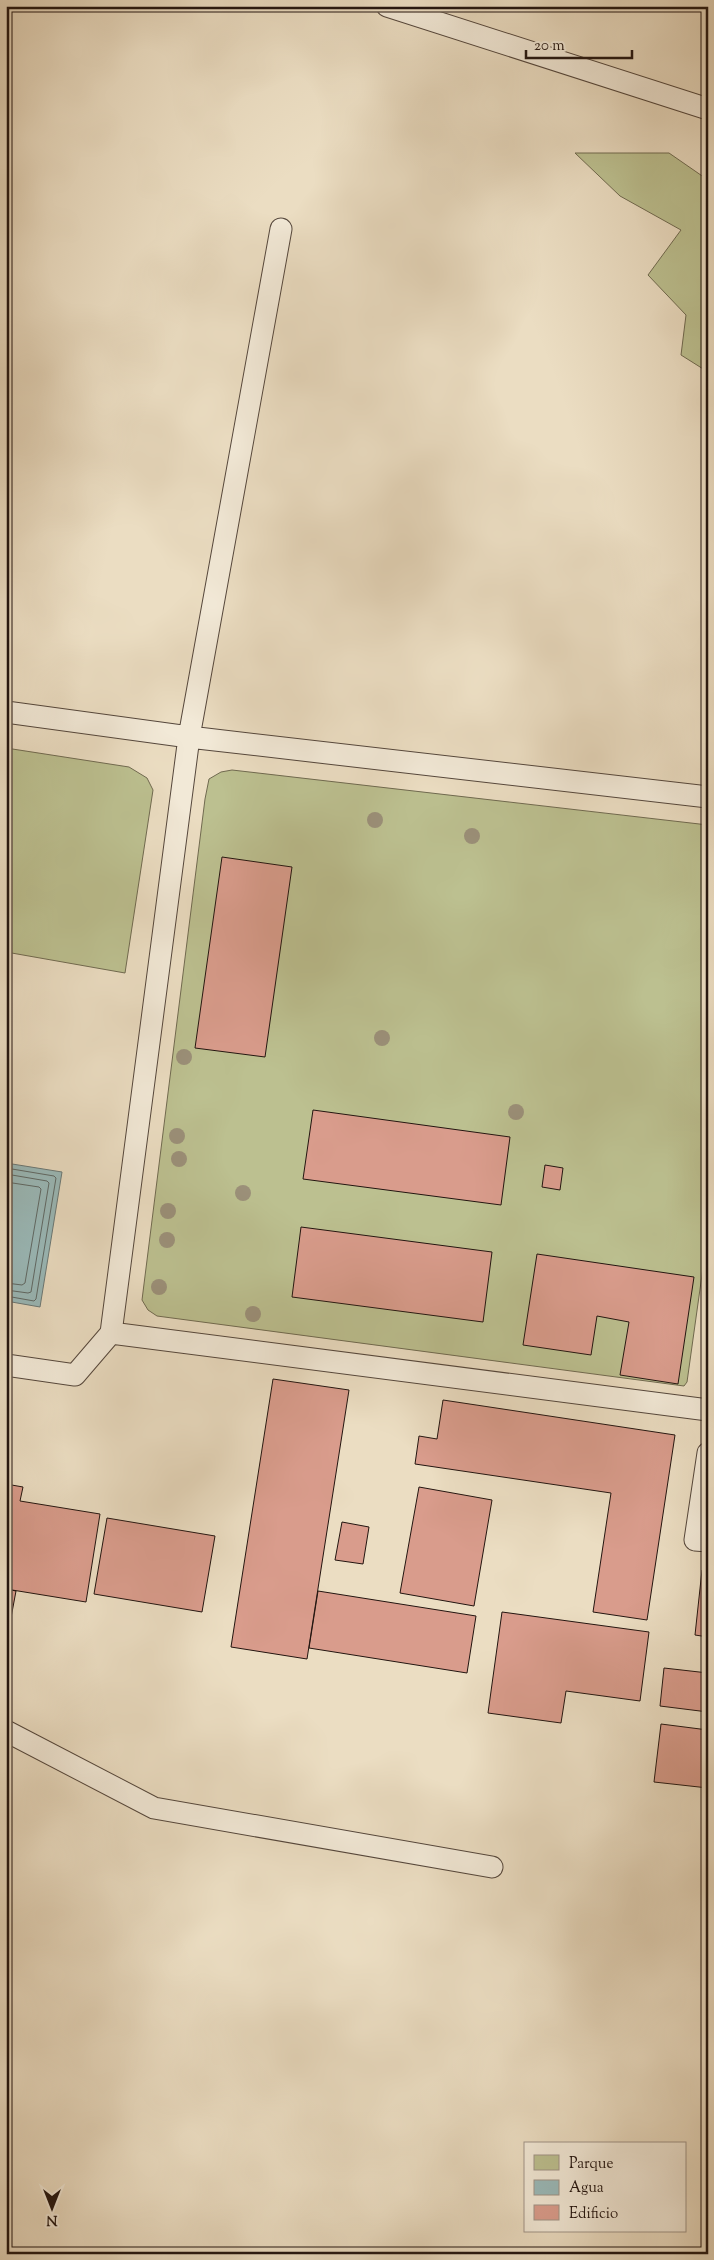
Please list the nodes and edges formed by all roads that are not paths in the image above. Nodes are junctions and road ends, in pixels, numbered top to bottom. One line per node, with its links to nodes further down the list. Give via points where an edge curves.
1 (388, 6): 2 (lane)
2 (708, 110)
3 (281, 229): 5 (lane)
4 (6, 712): 5 (lane)
5 (189, 737): 6 (lane); 7 (lane)
6 (708, 797)
7 (111, 1333): 8 (lane, via 75,1375); 9 (lane)
8 (6, 1365)
9 (708, 1410)
10 (708, 1453): 11 (lane, via 695,1540)
11 (708, 1541)
12 (6, 1731): 13 (lane, via 154,1808)
13 (492, 1867)

